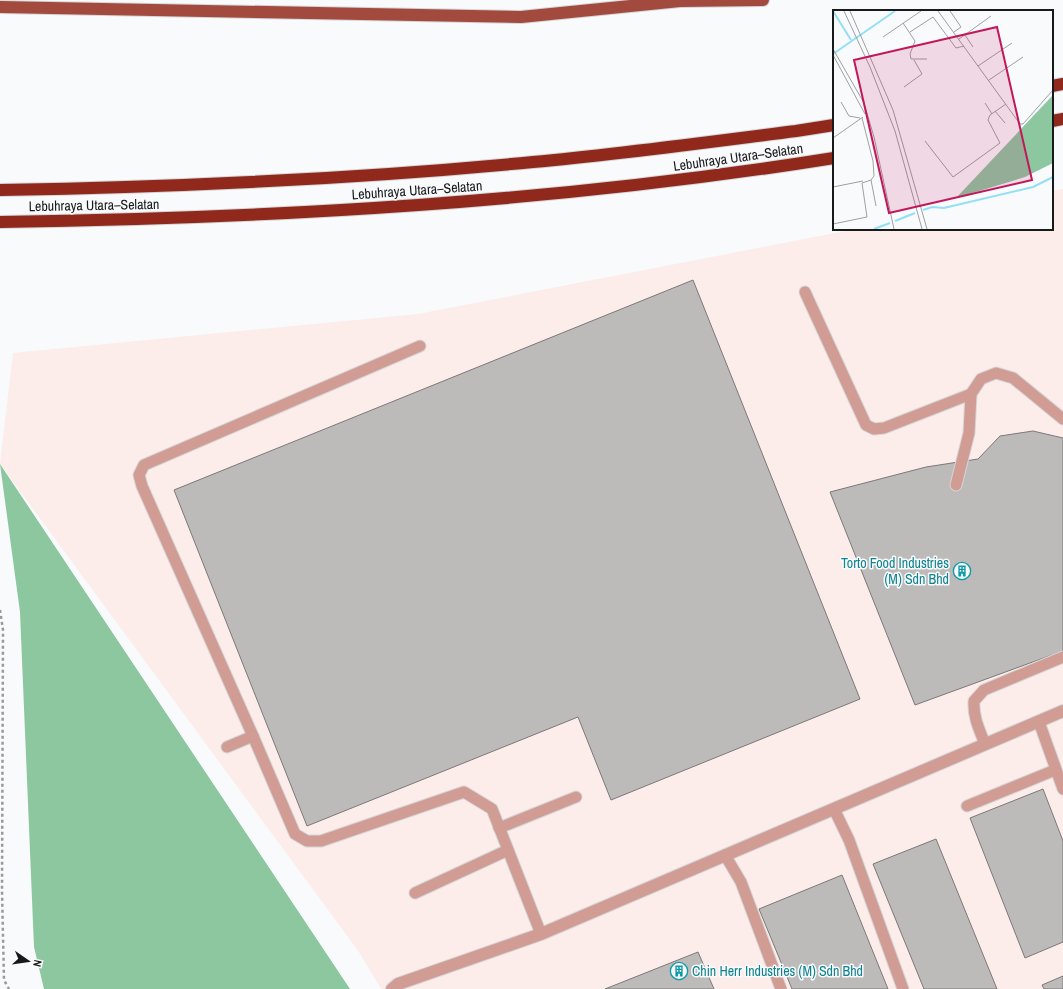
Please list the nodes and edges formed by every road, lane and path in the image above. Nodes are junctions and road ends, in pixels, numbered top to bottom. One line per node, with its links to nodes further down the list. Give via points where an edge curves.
1 (681, 0): 2 (main road); 3 (main road, via 521,17)
2 (763, 0)
3 (0, 7)
4 (1063, 84): 5 (highway)
5 (1053, 86)
6 (1063, 119): 7 (highway)
7 (1053, 122)
8 (833, 125): 10 (highway, Lebuhraya Utara–Selatan, via 533,162 315,179 134,188)
9 (833, 158): 11 (highway, Lebuhraya Utara–Selatan, via 674,182 435,205 134,220)
10 (0, 190)
11 (0, 222)
12 (806, 292): 14 (lane, via 866,425 874,429 884,428)
13 (420, 346): 21 (lane, via 144,465 139,475)
14 (971, 394): 15 (lane, via 981,379 996,373 1013,378); 16 (lane, via 969,433)
15 (1063, 419)
16 (956, 485)
17 (0, 610): 34 (path, via 3,630 4,980)
18 (1063, 657): 22 (lane, via 984,690 974,701 975,720)
19 (1063, 711): 20 (street)
20 (1039, 722): 22 (street); 24 (lane)
21 (253, 736): 23 (lane); 29 (lane, via 295,834 307,841 321,842 464,792 492,809)
22 (985, 744): 28 (street)
23 (228, 747)
24 (1055, 770): 25 (lane); 27 (lane)
25 (1063, 789)
26 (576, 797): 29 (lane)
27 (967, 806)
28 (834, 809): 31 (street); 37 (lane, via 849,840)
29 (499, 828): 30 (lane)
30 (508, 850): 32 (lane); 33 (lane)
31 (725, 855): 33 (street); 36 (lane, via 741,882)
32 (415, 893)
33 (541, 934): 35 (street, via 398,984)
34 (9, 989)
35 (392, 989)
36 (781, 989)
37 (903, 989)

